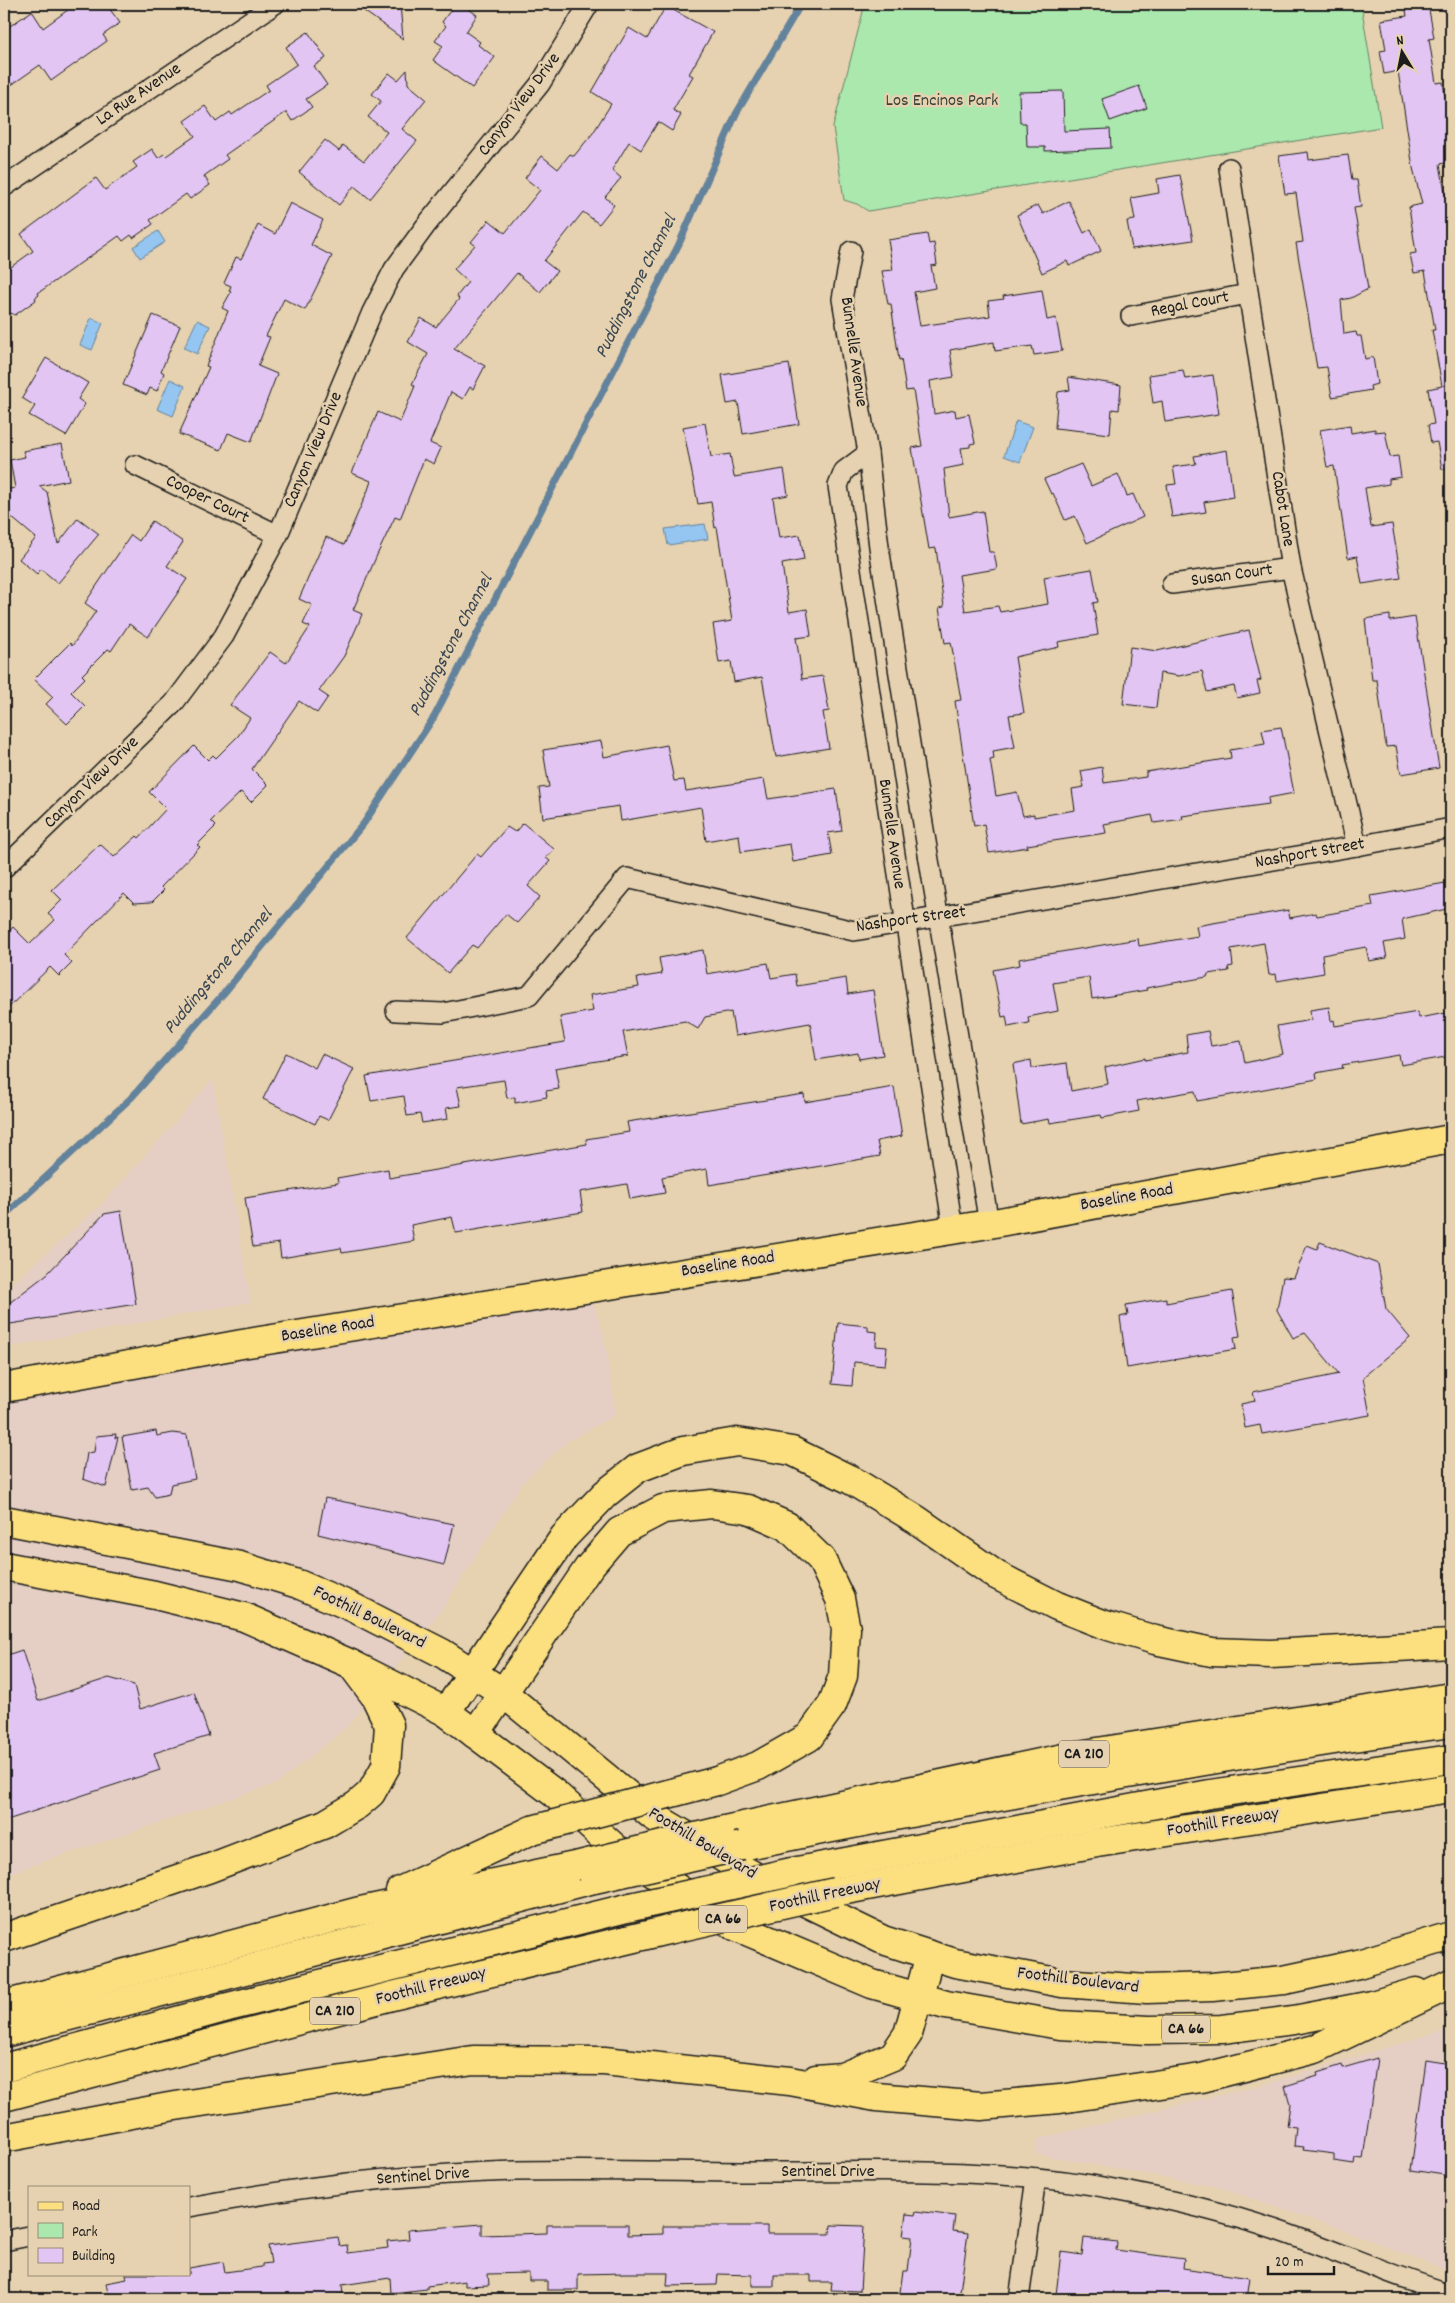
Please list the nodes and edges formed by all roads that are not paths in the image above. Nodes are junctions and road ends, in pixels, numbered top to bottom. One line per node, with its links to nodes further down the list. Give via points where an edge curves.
1 (275, 4): 4 (street, La Rue Avenue)
2 (582, 6): 10 (street, Canyon View Drive, via 540,84 394,269 372,312)
3 (1229, 168): 6 (street, Cabot Lane)
4 (4, 187)
5 (851, 251): 8 (street, Bunnelle Avenue, via 842,299)
6 (1248, 294): 7 (street, Regal Court); 11 (street, Cabot Lane)
7 (1132, 316)
8 (868, 453): 16 (street, Bunnelle Avenue, via 879,546); 17 (street, Bunnelle Avenue, via 844,471 838,486)
9 (135, 465): 10 (street, Cooper Court)
10 (278, 536): 15 (street, Canyon View Drive, via 224,636 174,703)
11 (1291, 568): 12 (street, Susan Court); 14 (street, Cabot Lane)
12 (1172, 584)
13 (1451, 828): 14 (street, Nashport Street)
14 (1357, 846): 16 (street, Nashport Street)
15 (4, 868)
16 (940, 917): 17 (street, Nashport Street); 20 (street, Bunnelle Avenue)
17 (904, 923): 18 (street, Nashport Street, via 854,931 627,878 529,996 443,1013); 21 (street, Bunnelle Avenue)
18 (396, 1011)
19 (1451, 1140): 20 (main road, Baseline Road)
20 (989, 1224): 21 (main road, Baseline Road)
21 (953, 1229): 22 (main road, Baseline Road, via 242,1344)
22 (4, 1388)
23 (8, 1519): 27 (main road, Foothill Boulevard, via 240,1566 298,1584 352,1607)
24 (4, 1566): 26 (main road, via 155,1595 244,1617)
25 (1451, 1644): 27 (main road, via 1271,1654 1212,1652 1155,1640 1057,1606 996,1574 851,1480 792,1451 737,1442 683,1451 638,1468 605,1494 564,1537)
26 (351, 1664): 30 (main road); 38 (main road, via 375,1696 389,1725 386,1766 371,1793 358,1805 326,1824 210,1868)
27 (473, 1673): 28 (main road, Foothill Boulevard); 30 (main road)
28 (502, 1692): 32 (main road); 36 (main road, bridge, via 589,1567 619,1532 663,1509 712,1504 748,1508 787,1526 820,1559 840,1599 846,1629 843,1676 832,1705 809,1737 758,1766 717,1781 532,1830); 39 (main road, Foothill Boulevard, via 653,1816 764,1882 883,1940)
29 (1451, 1697): 35 (main road, CA 210, bridge, via 1078,1755 720,1830)
30 (446, 1712): 32 (main road, CA 66)
31 (1451, 1723): 35 (main road, bridge, via 1370,1733 1071,1784)
32 (475, 1734): 41 (main road, CA 66, via 554,1793 616,1848 735,1926 872,1984)
33 (1451, 1759): 44 (main road, bridge, via 1210,1794 792,1872 630,1907 228,2007)
34 (1451, 1788): 46 (main road, Foothill Freeway / CA 210, bridge, via 1098,1843 835,1892 392,1996)
35 (584, 1873): 36 (main road, CA 210); 43 (main road)
36 (356, 1912): 42 (main road, CA 210)
37 (1451, 1936): 39 (main road, Foothill Boulevard, via 1358,1964 1294,1978 1203,1988 1147,1989 1062,1983 955,1963)
38 (4, 1938)
39 (930, 1955): 41 (main road)
40 (1451, 1983): 41 (main road, CA 66, via 1372,2005 1222,2029 1148,2030 1060,2025 946,2005); 45 (main road, via 1315,2049 1201,2078 1060,2099 982,2106 876,2097)
41 (919, 1997): 45 (main road, via 908,2034 893,2056 842,2078)
42 (4, 2005)
43 (4, 2033)
44 (4, 2068)
45 (790, 2081): 47 (main road, via 604,2061 474,2060 169,2107)
46 (4, 2097)
47 (4, 2138)
48 (1036, 2178): 49 (street, Sentinel Drive, via 953,2173 516,2171 409,2177 260,2194); 52 (street, Sentinel Drive, via 1111,2188 1188,2205 1275,2230); 53 (street)
49 (190, 2207)
50 (28, 2236): 51 (street)
51 (4, 2241)
52 (1451, 2294)
53 (1019, 2299)

